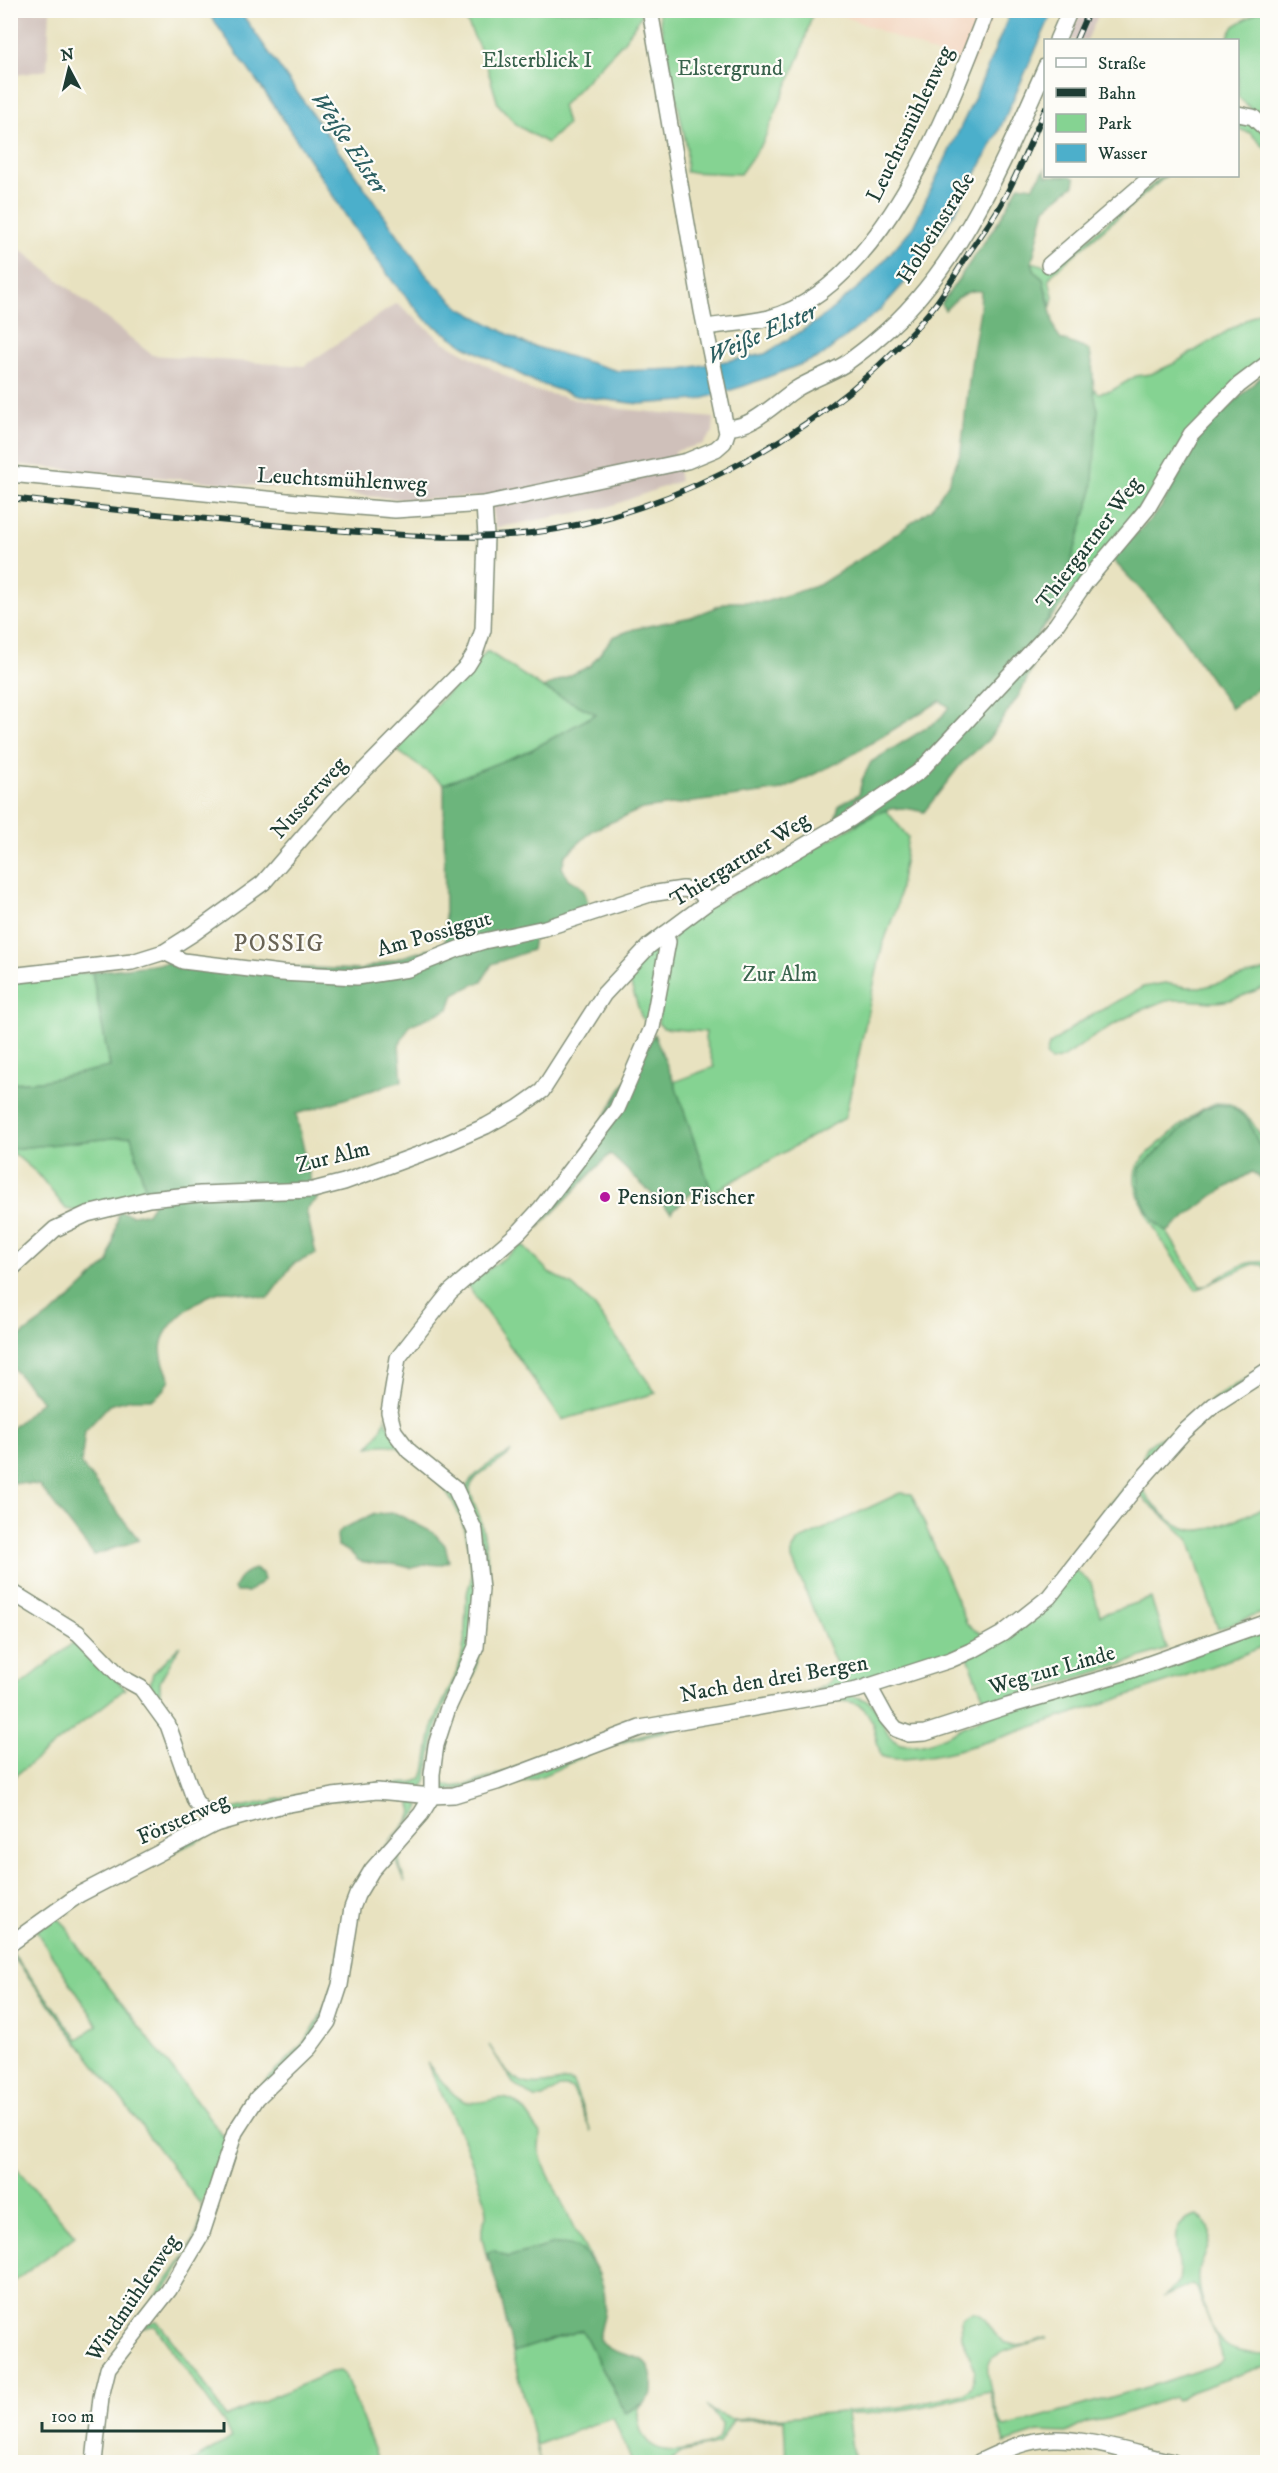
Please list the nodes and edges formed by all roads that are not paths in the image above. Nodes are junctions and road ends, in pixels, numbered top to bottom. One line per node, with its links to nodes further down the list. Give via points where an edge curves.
1 (650, 10): 10 (street)
2 (987, 10): 10 (street, Leuchtsmühlenweg, via 963,72 903,198 867,247 830,284 801,304 770,318)
3 (1070, 10): 4 (street)
4 (1057, 39)
5 (1044, 70): 12 (street, Holbeinstraße, via 966,229 912,306 878,339 844,364 798,387 743,426)
6 (1239, 114): 7 (street, via 1253,117)
7 (1268, 131)
8 (1151, 177): 9 (street)
9 (1049, 265)
10 (706, 327): 12 (street)
11 (1268, 363): 15 (street, Thiergartner Weg, via 1239,385 1191,434 1147,509 1056,625 920,771 850,819)
12 (726, 421): 14 (street, Leuchtsmühlenweg, via 724,442 704,455)
13 (10, 474): 14 (street, Leuchtsmühlenweg, via 395,510)
14 (484, 504): 17 (street, Nussertweg, via 483,630 466,666 334,801 263,883)
15 (708, 902): 16 (street, Thiergartner Weg); 17 (street, Am Possiggut, via 699,891 682,889 650,894 545,928 458,948 408,969 357,977 280,973 183,961)
16 (665, 934): 19 (street, Zur Alm, via 604,994 542,1091 486,1126 434,1149 313,1190 149,1199 87,1214 55,1229); 24 (street, Thiergartner Weg, via 668,942 652,1028 616,1109 541,1208 450,1292 398,1358 389,1412 394,1431 409,1451 455,1488 475,1530 482,1589 476,1647 436,1745)
17 (164, 952): 18 (street, Nussertweg, via 132,962)
18 (10, 976)
19 (10, 1270)
20 (1268, 1370): 23 (street, Nach den drei Bergen, via 1214,1405 1184,1432 1049,1597 1002,1634 950,1660)
21 (15, 1594): 25 (street, via 78,1633 121,1677 141,1688 168,1725 195,1801)
22 (1268, 1622): 23 (street, Weg zur Linde, via 1124,1673 925,1733 909,1734 896,1729)
23 (869, 1686): 24 (street, Nach den drei Bergen, via 640,1728 497,1782 454,1795)
24 (432, 1796): 25 (street, Försterweg, via 377,1791 333,1796); 27 (street, Windmühlenweg, via 372,1870 351,1908 340,1985 328,2022 309,2048 257,2098 236,2132 201,2236 169,2290 108,2368)
25 (215, 1824): 26 (street, Försterweg, via 80,1894)
26 (10, 1944)
27 (94, 2463)
28 (979, 2463): 29 (street, via 1019,2445 1054,2439)
29 (1173, 2463)

